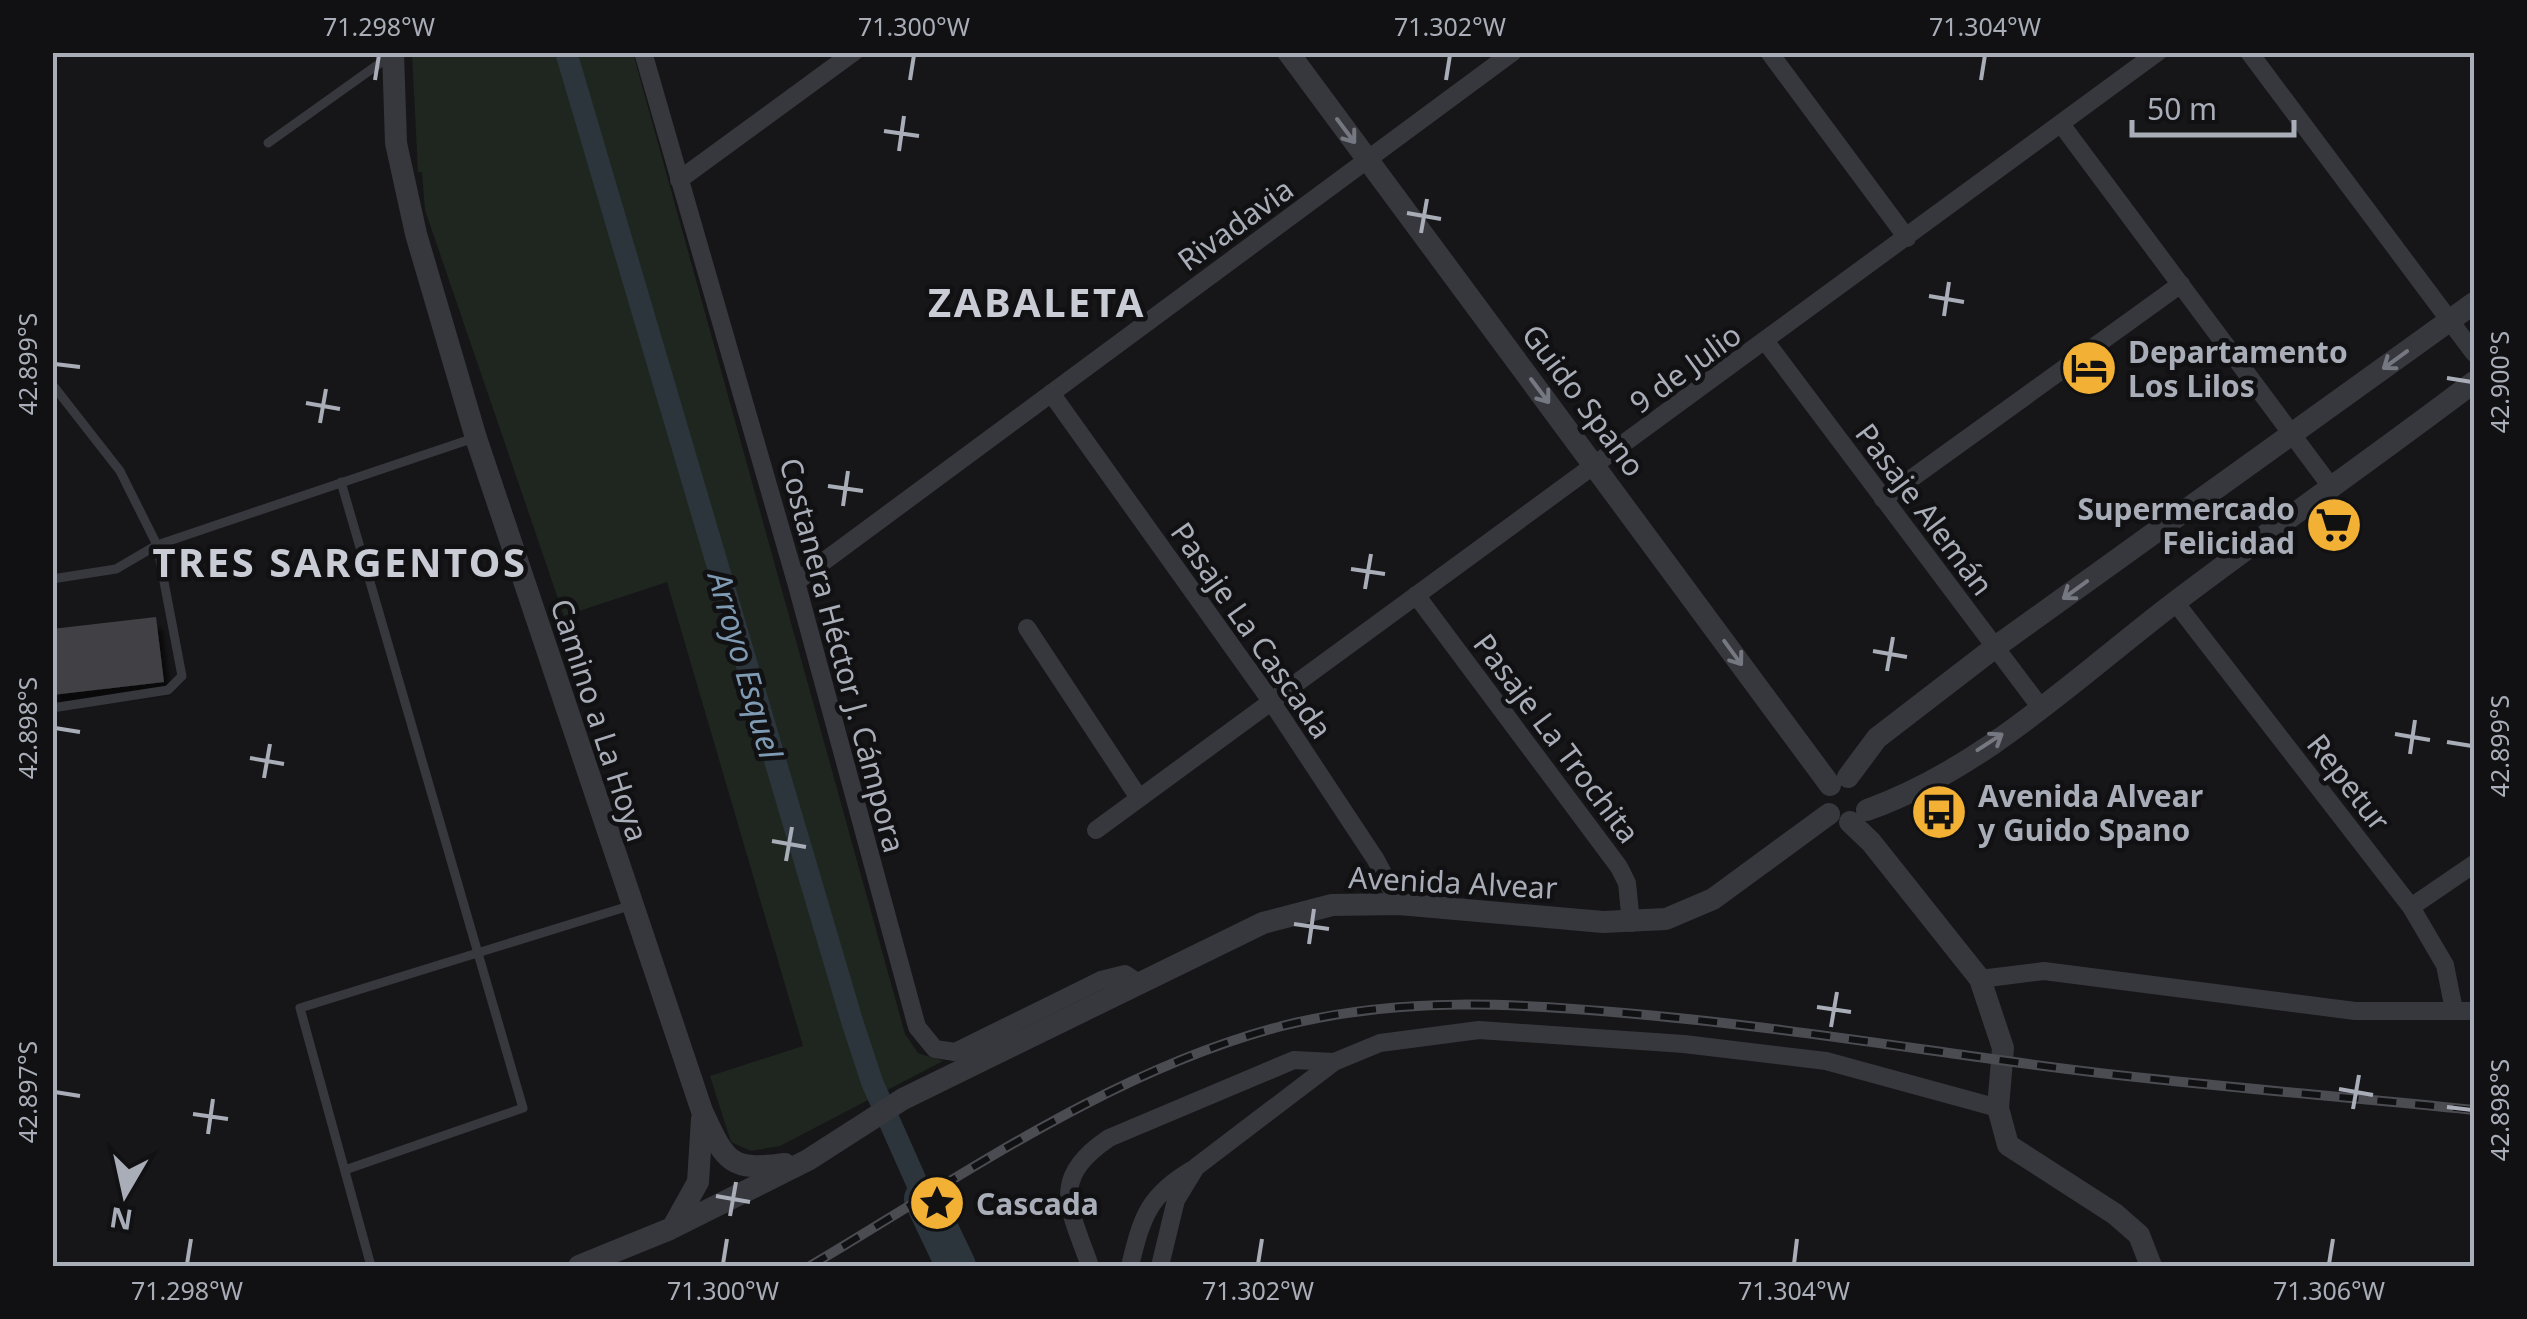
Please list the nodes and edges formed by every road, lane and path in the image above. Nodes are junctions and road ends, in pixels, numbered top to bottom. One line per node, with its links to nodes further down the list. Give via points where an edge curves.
1 (642, 52): 12 (street, Costanera Héctor J. Cámpora)
2 (854, 52): 12 (street)
3 (1288, 52): 11 (street, Guido Spano, one-way to 11)
4 (1769, 52): 13 (street)
5 (2158, 52): 9 (street, 9 de Julio)
6 (2249, 52): 16 (street)
7 (392, 54): 10 (lane); 23 (street, Camino a La Hoya, via 396,143)
8 (1505, 55): 11 (street, Rivadavia)
9 (2061, 124): 13 (street, 9 de Julio); 14 (street)
10 (268, 143)
11 (1368, 160): 21 (street, Rivadavia); 24 (street, Guido Spano, one-way to 24)
12 (679, 180): 30 (street, Costanera Héctor J. Cámpora)
13 (1907, 238): 17 (street, 9 de Julio)
14 (2181, 284): 22 (street); 27 (street)
15 (2474, 302): 16 (street)
16 (2451, 320): 18 (street); 22 (street, one-way to 22)
17 (1766, 342): 24 (street, 9 de Julio); 27 (street, Pasaje Alemán)
18 (2474, 353)
19 (2474, 382): 26 (street, Avenida Alvear)
20 (52, 384): 28 (lane, via 120,471)
21 (1051, 394): 30 (street, Rivadavia); 35 (street, Pasaje La Cascada)
22 (2292, 434): 26 (street); 34 (street, one-way to 34)
23 (476, 438): 25 (lane); 44 (street, Camino a La Hoya)
24 (1597, 467): 31 (street, 9 de Julio); 38 (street, Guido Spano, one-way to 38)
25 (341, 482): 28 (lane); 47 (lane)
26 (2332, 488): 32 (street, Avenida Alvear)
27 (1883, 499): 34 (street, Pasaje Alemán)
28 (157, 545): 29 (lane, via 116,569); 36 (lane, via 182,676 168,690)
29 (52, 578)
30 (796, 582): 49 (street, Costanera Héctor J. Cámpora, via 917,1026 935,1050 955,1052 1113,975 1126,974)
31 (1416, 595): 35 (street, 9 de Julio); 46 (street, Pasaje La Trochita, via 1619,867)
32 (2174, 602): 37 (street, Avenida Alvear); 45 (street, Repetur)
33 (1027, 628): 39 (street)
34 (1994, 648): 37 (street, Pasaje Alemán); 38 (street, via 1876,738)
35 (1271, 701): 39 (street, 9 de Julio); 43 (street, Pasaje La Cascada)
36 (52, 708)
37 (2042, 708): 40 (street, Avenida Alvear, one-way to 37, via 1909,795)
38 (1839, 781): 40 (street, via 1824,800); 40 (street, Guido Spano, via 1860,781 1868,791)
39 (1139, 798): 41 (street, 9 de Julio)
40 (1852, 815): 46 (street, Avenida Alvear, via 1713,898 1666,920); 48 (street)
41 (1096, 830)
42 (2474, 864): 45 (street)
43 (1399, 904): 46 (street, Avenida Alvear); 49 (street, Avenida Alvear, via 1296,912)
44 (630, 905): 47 (lane); 55 (street, Camino a La Hoya)
45 (2411, 907): 50 (street, Repetur, via 2444,965)
46 (1631, 923)
47 (478, 952): 58 (lane, via 523,1108); 58 (lane, via 300,1008)
48 (1980, 979): 50 (street, via 2044,971 2355,1012); 54 (street, via 2004,1048)
49 (1140, 984): 53 (street, Avenida Alvear)
50 (2454, 1010): 51 (street)
51 (2474, 1011)
52 (1334, 1062): 54 (street, via 1380,1043 1479,1030 1684,1044 1826,1061); 57 (street); 59 (street, via 1294,1060 1109,1138 1069,1178)
53 (903, 1099): 56 (street, Camino a La Hoya)
54 (1998, 1108): 67 (street, via 2008,1145 2140,1235)
55 (702, 1111): 56 (street, Camino a La Hoya, via 723,1156 742,1166); 60 (street, Camino a La Hoya, via 698,1182)
56 (808, 1160): 60 (street, Camino a La Hoya)
57 (1196, 1167): 65 (street, via 1152,1201); 66 (street, via 1176,1200)
58 (344, 1170): 61 (lane)
59 (1070, 1210): 63 (street); 64 (street)
60 (670, 1229): 62 (street, Camino a La Hoya)
61 (370, 1266)
62 (580, 1266)
63 (1076, 1266)
64 (1090, 1266)
65 (1130, 1266)
66 (1160, 1266)
67 (2151, 1266)

